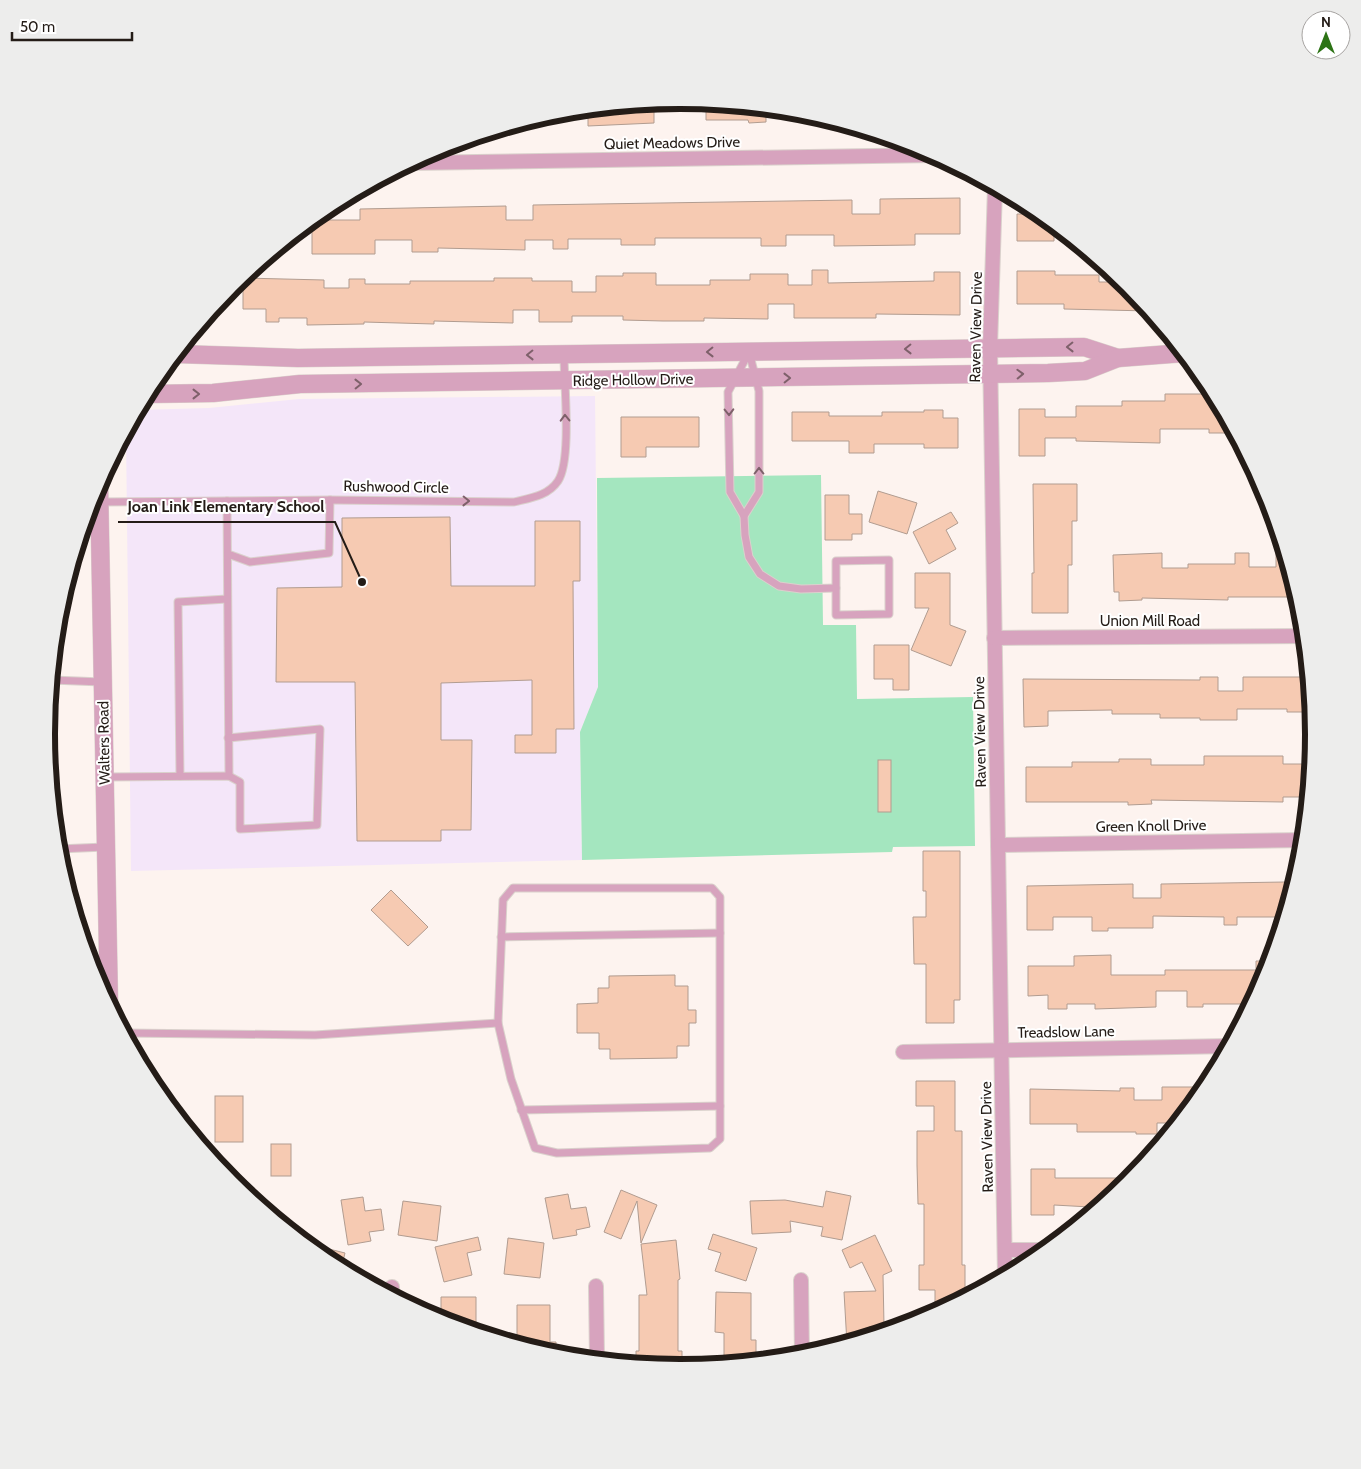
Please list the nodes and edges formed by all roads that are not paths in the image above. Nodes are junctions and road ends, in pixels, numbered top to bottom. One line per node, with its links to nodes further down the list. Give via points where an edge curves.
1 (916, 155): 2 (street, Quiet Meadows Drive)
2 (426, 164)
3 (995, 194): 4 (street, Raven View Drive)
4 (990, 348): 5 (street, Ridge Hollow Drive, one-way to 5); 9 (street, Ridge Hollow Drive, one-way to 4, via 1084,347); 10 (street, Raven View Drive)
5 (749, 351): 8 (street, Ridge Hollow Drive, one-way to 8); 11 (lane); 12 (lane)
6 (184, 354): 8 (street, Ridge Hollow Drive, one-way to 6, via 298,358)
7 (1177, 354): 9 (street, Ridge Hollow Drive)
8 (564, 355): 13 (lane, Rushwood Circle)
9 (1118, 358): 10 (street, Ridge Hollow Drive, one-way to 9, via 1085,371)
10 (991, 375): 11 (street, Ridge Hollow Drive, one-way to 10); 23 (street, Raven View Drive)
11 (755, 378): 12 (street, Ridge Hollow Drive); 18 (lane, one-way to 11, via 759,492 759,391)
12 (733, 379): 13 (street, Ridge Hollow Drive); 18 (lane, one-way to 18, via 728,392 730,492)
13 (564, 381): 14 (street, Ridge Hollow Drive, one-way to 13, via 213,394 300,384); 15 (lane, Rushwood Circle, one-way to 13, via 514,502 541,496 558,481 566,454)
14 (156, 394)
15 (330, 500): 16 (lane, Rushwood Circle); 19 (lane, via 329,554 250,562)
16 (227, 501): 17 (lane, Rushwood Circle); 19 (lane)
17 (100, 502): 25 (street, Walters Road)
18 (744, 516): 20 (lane, via 749,557 760,574 779,586)
19 (228, 554): 21 (lane)
20 (836, 588): 20 (lane, via 836,615 890,614 889,560 836,561)
21 (227, 599): 26 (lane); 27 (lane, via 178,602)
22 (1298, 636): 23 (street, Union Mill Road)
23 (994, 638): 31 (street, Raven View Drive)
24 (57, 680): 25 (lane)
25 (102, 682): 29 (street, Walters Road)
26 (228, 738): 28 (lane); 28 (lane, via 320,729 317,825 240,829 240,782)
27 (180, 776): 28 (lane); 29 (lane)
28 (229, 776)
29 (105, 777): 32 (street, Walters Road)
30 (1297, 840): 31 (street, Green Knoll Drive)
31 (998, 844): 40 (street, Raven View Drive)
32 (106, 847): 33 (lane); 36 (street, Walters Road)
33 (66, 850)
34 (720, 933): 35 (lane); 35 (lane, via 720,897 712,888 513,888 503,900); 42 (lane)
35 (501, 937): 37 (lane)
36 (109, 986)
37 (498, 1023): 38 (lane, via 315,1035); 43 (lane, via 510,1079)
38 (132, 1033)
39 (1222, 1046): 40 (street, Treadslow Lane)
40 (1002, 1049): 41 (street, Treadslow Lane); 44 (street, Raven View Drive)
41 (903, 1052)
42 (720, 1106): 43 (lane); 43 (lane, via 720,1138 710,1148 557,1153 535,1148)
43 (521, 1110)
44 (1004, 1250): 45 (street); 46 (street, Raven View Drive)
45 (1035, 1250)
46 (1005, 1269)
47 (800, 1280): 49 (street)
48 (596, 1286): 50 (street)
49 (802, 1348)
50 (597, 1355)

